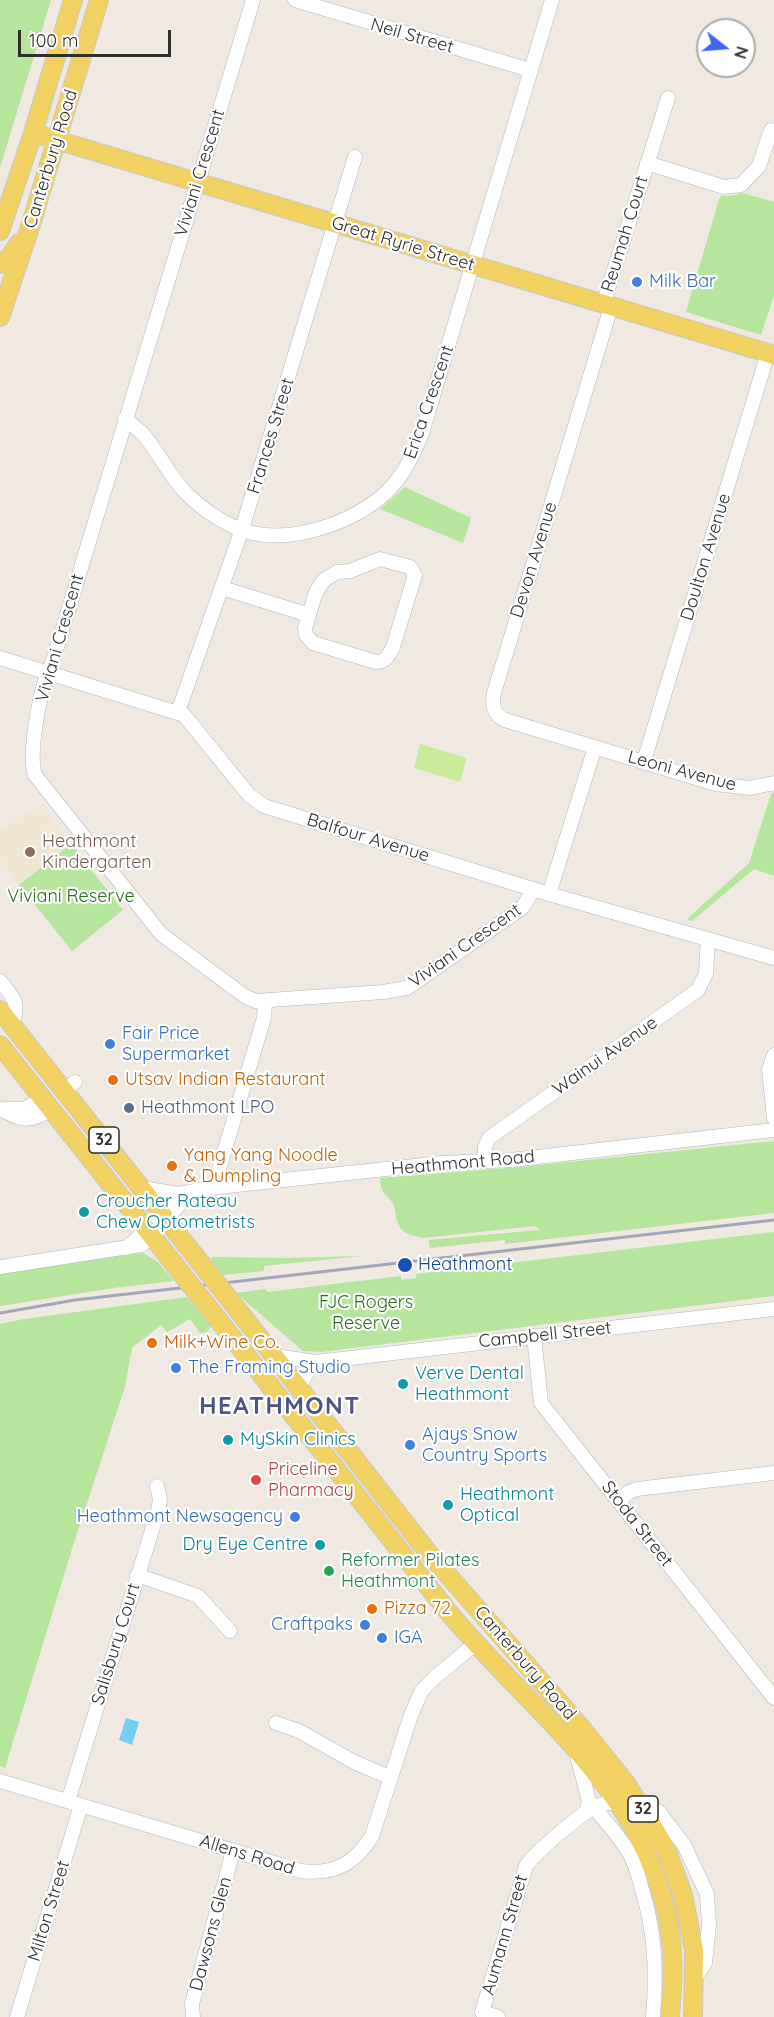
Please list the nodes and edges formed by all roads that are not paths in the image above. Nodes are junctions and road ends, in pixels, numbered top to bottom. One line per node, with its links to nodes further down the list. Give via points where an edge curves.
1 (73, 0): 9 (main road, Canterbury Road)
2 (99, 0): 10 (main road, Canterbury Road)
3 (253, 0): 13 (street, Viviani Crescent)
4 (295, 0): 6 (street, Neil Street)
5 (552, 0): 6 (street, Erica Crescent)
6 (530, 70): 18 (street, Erica Crescent)
7 (668, 98): 12 (street, Reumah Court)
8 (771, 130): 12 (street, Reumah Court, via 759,166 741,185 724,187)
9 (33, 133): 10 (main road, Great Ryrie Street); 16 (main road, Canterbury Road)
10 (57, 139): 13 (main road, Great Ryrie Street); 14 (main road, Canterbury Road)
11 (355, 157): 15 (street, Frances Street)
12 (647, 164): 21 (street, Reumah Court)
13 (198, 181): 15 (main road, Great Ryrie Street); 24 (street, Viviani Crescent)
14 (31, 224): 17 (main road, via 10,257); 20 (main road, Canterbury Road)
15 (335, 224): 18 (main road, Great Ryrie Street); 25 (street, Frances Street)
16 (0, 231)
17 (0, 264)
18 (472, 265): 21 (main road, Great Ryrie Street); 25 (street, Erica Crescent, via 422,433 392,486 366,508 329,526 289,533)
19 (0, 276): 20 (main road, via 6,284)
20 (7, 296): 22 (main road, Canterbury Road)
21 (607, 306): 23 (main road, Great Ryrie Street); 31 (street, Devon Avenue, via 493,703 496,714 505,720)
22 (0, 317)
23 (771, 354): 32 (street, Doulton Avenue)
24 (125, 419): 25 (street, Erica Crescent, via 143,434 189,496); 29 (street, Viviani Crescent)
25 (242, 530): 26 (street, Frances Street)
26 (222, 588): 27 (street); 30 (street, Frances Street)
27 (309, 615): 27 (street, via 316,592 337,572 382,559 410,567 414,572 393,647 382,662 313,643 305,632)
28 (0, 658): 29 (street, Balfour Avenue)
29 (48, 672): 30 (street, Balfour Avenue); 39 (street, Viviani Crescent, via 32,750 35,775 161,934 246,997)
30 (178, 712): 34 (street, Balfour Avenue, via 189,718 260,804)
31 (595, 747): 32 (street, Leoni Avenue); 35 (street)
32 (644, 761): 33 (street, Leoni Avenue, via 734,788)
33 (772, 784)
34 (534, 889): 35 (street, Balfour Avenue); 39 (street, Viviani Crescent, via 522,908 407,988)
35 (549, 894): 36 (street, Balfour Avenue)
36 (708, 939): 37 (street, Balfour Avenue); 49 (street, Wainui Avenue, via 706,973 698,990 489,1138)
37 (774, 958)
38 (0, 981): 41 (street, via 16,1001)
39 (265, 1002): 51 (street, via 264,1018 217,1176)
40 (0, 1010): 41 (main road, Canterbury Road / 32)
41 (12, 1025): 44 (main road, Canterbury Road / 32)
42 (0, 1045): 45 (main road, Canterbury Road / 32)
43 (774, 1055): 47 (street, via 769,1070)
44 (70, 1086): 45 (main road); 50 (main road, Canterbury Road / 32)
45 (46, 1104): 46 (street, via 39,1118 13,1116); 54 (main road, Canterbury Road / 32)
46 (0, 1109)
47 (774, 1118)
48 (774, 1130): 49 (street, Heathmont Road)
49 (485, 1161): 51 (street, Heathmont Road)
50 (142, 1188): 52 (street, Heathmont Road); 53 (main road, Canterbury Road / 32)
51 (218, 1188): 52 (street, Heathmont Road)
52 (183, 1193): 53 (street)
53 (164, 1216): 54 (street); 57 (main road, Canterbury Road / 32, bridge)
54 (148, 1232): 55 (street, via 126,1248); 59 (main road, Canterbury Road / 32, bridge)
55 (0, 1267)
56 (774, 1309): 58 (street, Campbell Street)
57 (243, 1317): 59 (main road, via 234,1327); 60 (main road, Canterbury Road / 32)
58 (534, 1336): 61 (street, Campbell Street); 67 (street, Stoda Street, via 541,1403)
59 (234, 1339): 66 (main road, Canterbury Road / 32)
60 (275, 1356): 61 (street, Campbell Street); 62 (main road, Canterbury Road / 32)
61 (316, 1362): 62 (street)
62 (298, 1388): 64 (main road, Canterbury Road / 32)
63 (774, 1473): 67 (street, via 637,1489 628,1491)
64 (376, 1484): 66 (main road); 69 (main road, Canterbury Road / 32, via 427,1551)
65 (157, 1486): 68 (street, Salisbury Court, via 158,1511)
66 (359, 1497): 71 (main road, Canterbury Road / 32)
67 (618, 1501): 72 (street, Stoda Street)
68 (137, 1575): 70 (street, via 198,1596); 78 (street, Salisbury Court)
69 (494, 1626): 71 (main road); 77 (main road, Canterbury Road / 32, via 580,1726)
70 (230, 1631)
71 (475, 1644): 74 (main road, Canterbury Road / 32); 75 (street, Allens Road, via 421,1692)
72 (772, 1690)
73 (276, 1723): 75 (street)
74 (575, 1747): 77 (main road, Canterbury Road / 32, via 603,1780); 79 (street)
75 (391, 1778): 80 (street, Allens Road, via 372,1836 363,1852 345,1864 329,1871 310,1872)
76 (0, 1781): 78 (street, Allens Road)
77 (627, 1800): 79 (street); 86 (main road, Canterbury Road / 32, via 667,1915 672,1959); 87 (main road, Canterbury Road / 32, via 663,1843 680,1884 694,1950)
78 (75, 1803): 80 (street, Allens Road); 82 (street, Milton Street)
79 (589, 1807): 81 (street, Aumann Street, via 533,1855 526,1866); 85 (street, via 626,1848 642,1889 656,1955)
80 (233, 1851): 83 (street, Dawsons Glen, via 192,2004)
81 (477, 2015): 84 (street)
82 (17, 2017)
83 (193, 2017)
84 (498, 2017)
85 (653, 2017)
86 (670, 2017)
87 (693, 2017)

